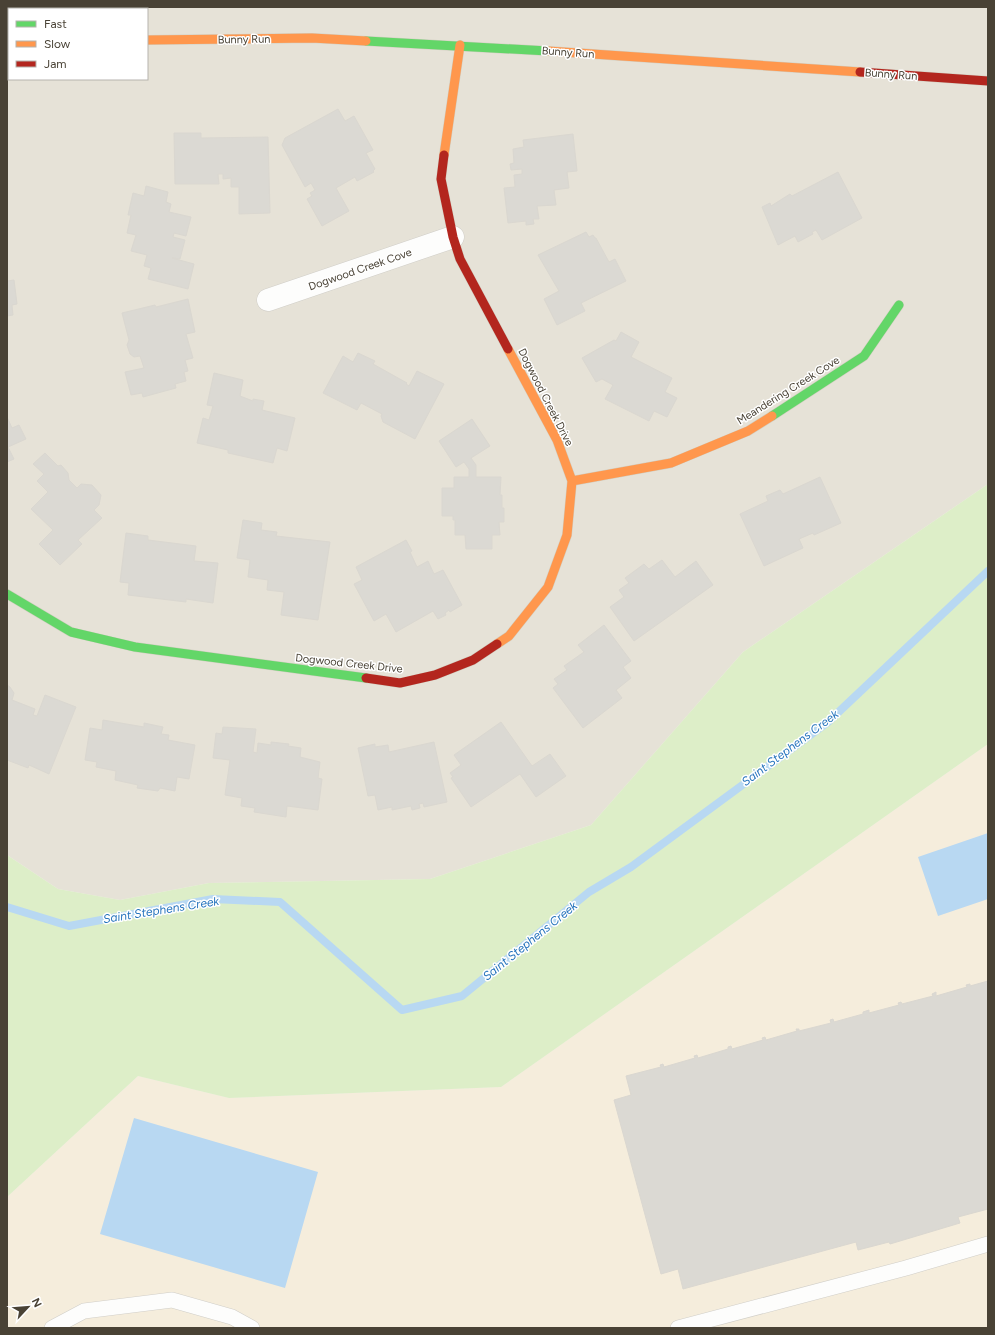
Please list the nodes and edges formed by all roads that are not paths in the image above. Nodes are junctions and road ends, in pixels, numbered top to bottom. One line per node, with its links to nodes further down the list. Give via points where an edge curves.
1 (148, 40): 2 (street, Bunny Run, via 312,38)
2 (460, 45): 3 (street, Bunny Run); 4 (street, Dogwood Creek Drive, via 441,180)
3 (988, 81)
4 (453, 237): 5 (street, Dogwood Creek Cove); 7 (street, Dogwood Creek Drive, via 460,259 557,440)
5 (268, 300)
6 (899, 305): 7 (street, Meandering Creek Cove, via 864,356 748,431 671,463)
7 (572, 481): 8 (street, Dogwood Creek Drive, via 567,535 548,587 527,616 509,636 473,660 435,675 400,683 135,647 71,632)
8 (7, 594)
9 (988, 1244): 12 (lane)
10 (52, 1328): 11 (lane, via 84,1310 172,1300 232,1317)
11 (252, 1328)
12 (678, 1328)

